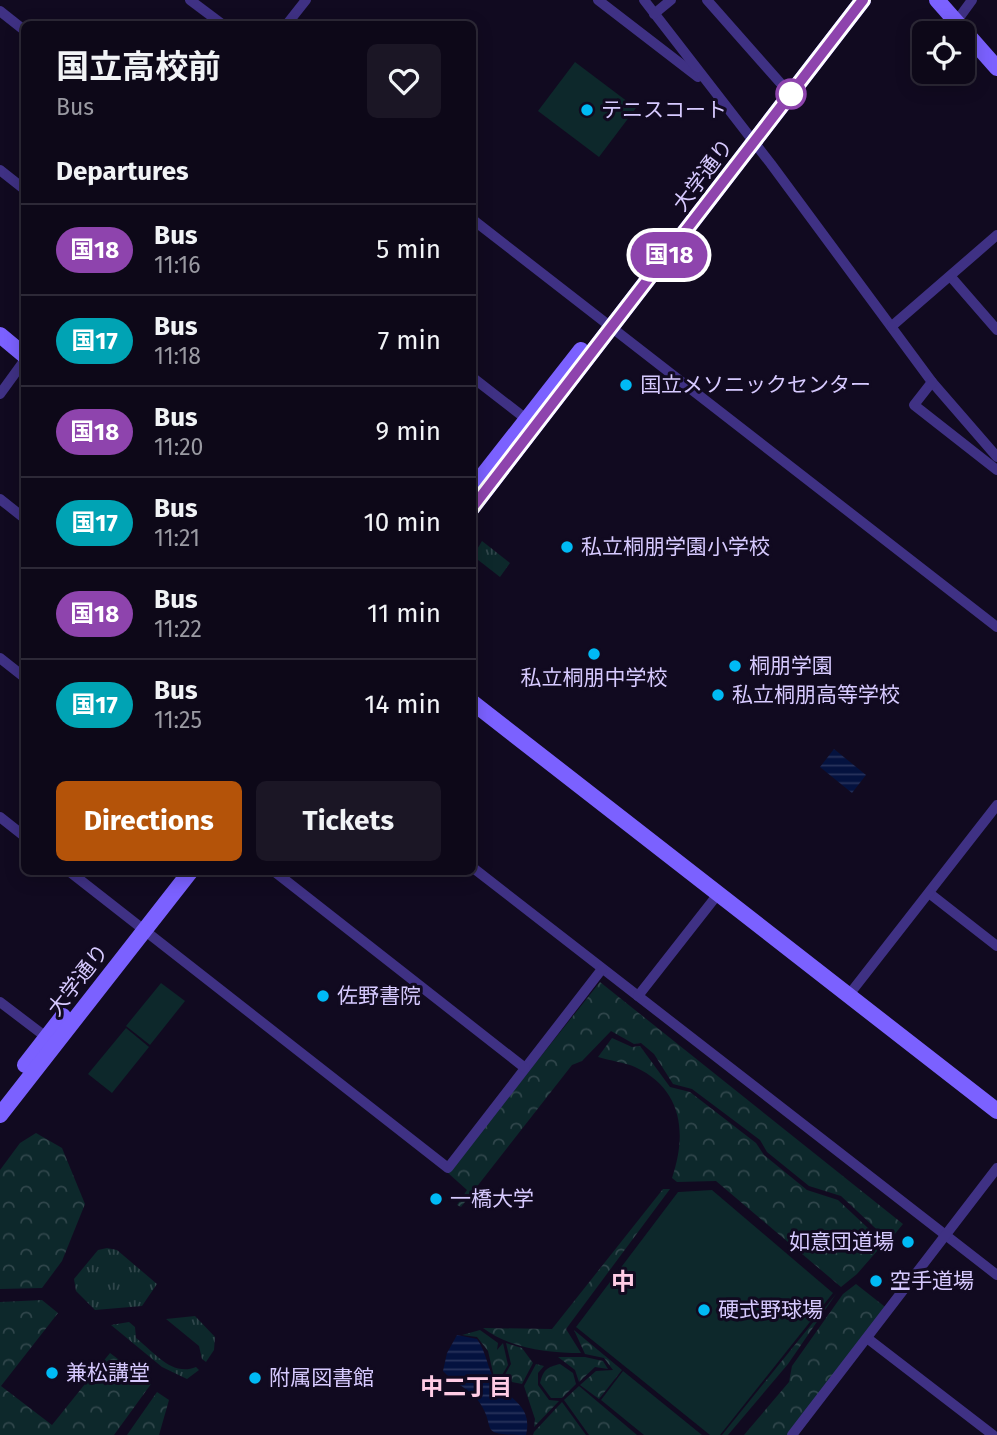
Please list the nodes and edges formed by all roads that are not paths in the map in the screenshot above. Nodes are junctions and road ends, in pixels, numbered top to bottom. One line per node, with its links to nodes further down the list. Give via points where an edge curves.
1 (190, 0): 13 (street)
2 (306, 0): 14 (street)
3 (598, 0): 20 (street)
4 (644, 0): 12 (street)
5 (671, 0): 12 (street)
6 (707, 0): 21 (street)
7 (852, 0): 21 (main road, 大学通り)
8 (863, 0): 21 (main road, 大学通り)
9 (937, 0): 15 (main road)
10 (972, 0): 16 (street)
11 (0, 11): 17 (street)
12 (654, 14): 20 (street)
13 (218, 21)
14 (289, 21)
15 (955, 21)
16 (957, 21)
17 (21, 28)
18 (975, 43): 19 (main road)
19 (997, 68)
20 (708, 86): 22 (street)
21 (788, 91): 22 (main road, 大学通り)
22 (750, 139): 28 (main road, 大学通り); 29 (street)
23 (0, 170): 24 (street)
24 (21, 187)
25 (476, 222): 28 (street)
26 (997, 235): 27 (street)
27 (950, 277): 29 (street); 30 (street)
28 (609, 325): 37 (main road, 大学通り); 44 (street)
29 (892, 326): 35 (street)
30 (997, 330)
31 (0, 335): 32 (main road)
32 (21, 352)
33 (21, 364): 36 (street)
34 (476, 380): 37 (street)
35 (932, 382): 38 (street); 39 (street, via 914,405)
36 (0, 394)
37 (531, 422): 40 (main road, 大学通り); 42 (main road, 大学通り)
38 (997, 457)
39 (997, 470)
40 (476, 484)
41 (0, 499): 43 (street)
42 (476, 502)
43 (21, 516)
44 (997, 627)
45 (0, 658): 46 (street)
46 (21, 675)
47 (476, 705): 57 (main road)
48 (997, 805): 56 (street)
49 (0, 817): 50 (street)
50 (21, 834)
51 (476, 870): 60 (street)
52 (74, 875): 58 (street)
53 (174, 875): 58 (main road, 大学通り)
54 (187, 875): 58 (main road, 大学通り)
55 (279, 875): 65 (street)
56 (929, 893): 59 (street); 62 (street)
57 (718, 894): 61 (street); 62 (main road)
58 (140, 926): 64 (main road, 大学通り); 65 (street, via 448,1168)
59 (997, 946)
60 (603, 969): 61 (street); 65 (street)
61 (638, 996): 70 (street)
62 (849, 996): 67 (main road)
63 (0, 1002): 64 (street)
64 (51, 1041): 66 (main road, 大学通り); 68 (main road, 大学通り)
65 (525, 1068)
66 (0, 1097)
67 (997, 1111)
68 (0, 1115)
69 (997, 1168): 70 (street)
70 (945, 1235): 71 (street); 72 (street)
71 (997, 1275)
72 (867, 1338): 73 (street); 74 (street)
73 (792, 1435)
74 (993, 1435)

